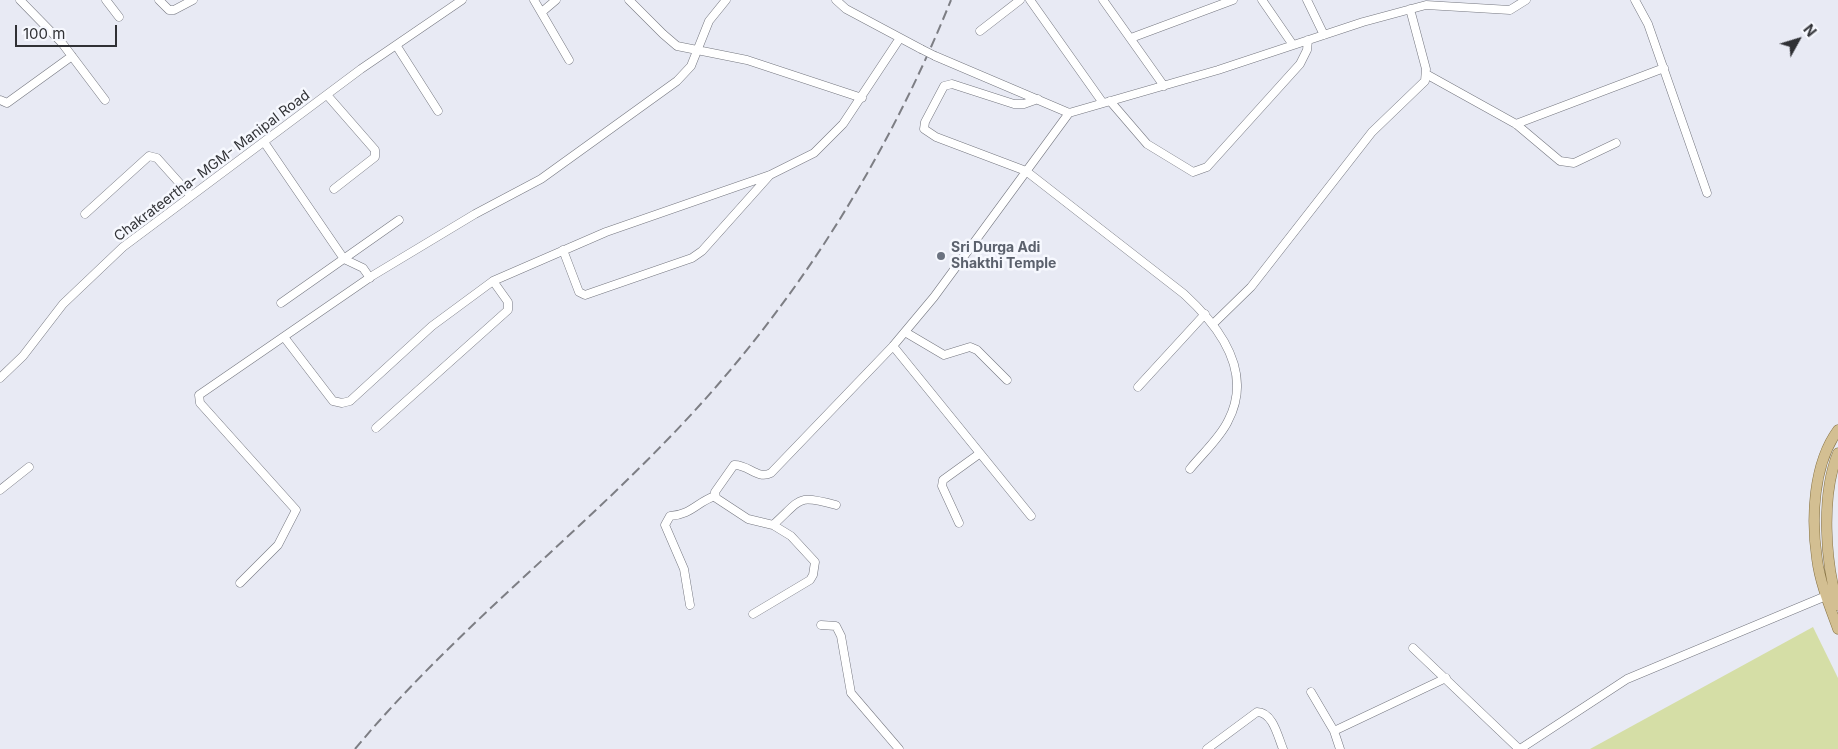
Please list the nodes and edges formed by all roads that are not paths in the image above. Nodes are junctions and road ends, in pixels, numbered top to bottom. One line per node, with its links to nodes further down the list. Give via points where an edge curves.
1 (20, 0): 31 (street)
2 (106, 0): 22 (street)
3 (158, 0): 4 (street, via 169,10)
4 (193, 0)
5 (462, 0): 28 (street, Chakrateertha- MGM- Manipal Road)
6 (534, 0): 21 (street)
7 (556, 0): 21 (street)
8 (629, 0): 30 (street, via 677,46)
9 (726, 0): 30 (street, via 709,20)
10 (836, 0): 25 (street, via 846,9)
11 (1020, 0): 23 (street)
12 (1030, 0): 41 (street)
13 (1103, 0): 26 (street)
14 (1232, 0): 26 (street)
15 (1262, 0): 29 (street)
16 (1307, 0): 24 (street)
17 (1423, 0): 20 (street)
18 (1526, 0): 20 (street, via 1510,10 1426,5)
19 (1635, 0): 33 (street, via 1648,24)
20 (1413, 8): 24 (street); 34 (street)
21 (543, 11): 32 (street)
22 (119, 17)
23 (980, 31)
24 (1324, 35): 27 (street)
25 (900, 38): 37 (street); 38 (street, bridge)
26 (1131, 38): 35 (street)
27 (1308, 40): 29 (street); 41 (street, via 1305,57 1300,64 1201,171 1193,172 1147,144)
28 (396, 45): 36 (street, Chakrateertha- MGM- Manipal Road); 42 (street)
29 (1293, 45): 35 (street)
30 (699, 49): 37 (street, via 747,60); 56 (street, via 684,75 541,179 475,214)
31 (72, 56): 39 (street, via 7,103); 40 (street)
32 (569, 60)
33 (1664, 68): 44 (street); 50 (street)
34 (1426, 74): 44 (street); 60 (street, via 1425,81 1372,132 1251,287)
35 (1164, 86): 41 (street)
36 (327, 94): 45 (street, Chakrateertha- MGM- Manipal Road); 49 (street, via 375,150 375,156)
37 (862, 98): 48 (street, via 843,124 814,153)
38 (1038, 99): 43 (street); 47 (street, via 1014,104 952,84 944,86 925,122 924,129 928,133)
39 (0, 100)
40 (105, 100)
41 (1107, 102): 43 (street)
42 (438, 111)
43 (1069, 113): 47 (street)
44 (1516, 124): 46 (street, via 1567,164)
45 (264, 142): 51 (street, Chakrateertha- MGM- Manipal Road); 55 (street)
46 (1616, 143)
47 (1026, 171): 59 (street, via 1184,294); 61 (street)
48 (770, 176): 54 (street); 54 (street, via 708,245 692,258 585,295 579,292)
49 (334, 190)
50 (1707, 193)
51 (192, 196): 52 (street, via 157,158 149,156); 64 (street, Chakrateertha- MGM- Manipal Road, via 116,254 63,304 23,356)
52 (85, 214)
53 (399, 220): 55 (street)
54 (563, 250): 57 (street)
55 (344, 259): 56 (street, via 363,268); 58 (street)
56 (370, 278): 62 (street)
57 (493, 281): 62 (street, via 432,326 350,401 333,401); 67 (street, via 508,302 508,310)
58 (281, 303)
59 (1205, 314): 60 (street); 66 (street)
60 (1212, 324): 72 (street, via 1222,336 1236,366 1235,406 1228,422)
61 (905, 332): 63 (street); 65 (street, via 944,355 970,347 977,350)
62 (284, 338): 79 (street, via 199,395 198,399 296,510 278,545)
63 (893, 346): 70 (street); 74 (street, via 771,473 766,476 739,464 734,465)
64 (0, 378)
65 (1007, 380)
66 (1138, 387)
67 (376, 428)
68 (1838, 430): 80 (main road, via 1821,463 1816,493 1817,559)
69 (1838, 453): 82 (main road, via 1832,467 1827,507 1830,562)
70 (979, 454): 76 (street); 77 (street, via 944,480 942,486)
71 (29, 467): 73 (street)
72 (1190, 469)
73 (0, 490)
74 (715, 496): 78 (street, via 748,519); 81 (street, via 705,499 687,514 670,516 665,526 684,569)
75 (836, 505): 78 (street, via 812,498 802,499)
76 (1031, 516)
77 (959, 523)
78 (773, 525): 83 (street, via 791,536 816,567 810,580)
79 (240, 583)
80 (1826, 596): 85 (main road); 94 (street, via 1627,679)
81 (690, 605)
82 (1838, 605)
83 (752, 614)
84 (820, 625): 90 (street, via 836,626 841,636 851,692)
85 (1838, 629)
86 (1413, 648): 87 (street)
87 (1446, 678): 89 (street); 94 (street)
88 (1311, 692): 89 (street)
89 (1334, 731): 93 (street)
90 (899, 749)
91 (1207, 749): 92 (street, via 1261,712 1269,716)
92 (1283, 749)
93 (1340, 749)
94 (1520, 749)

